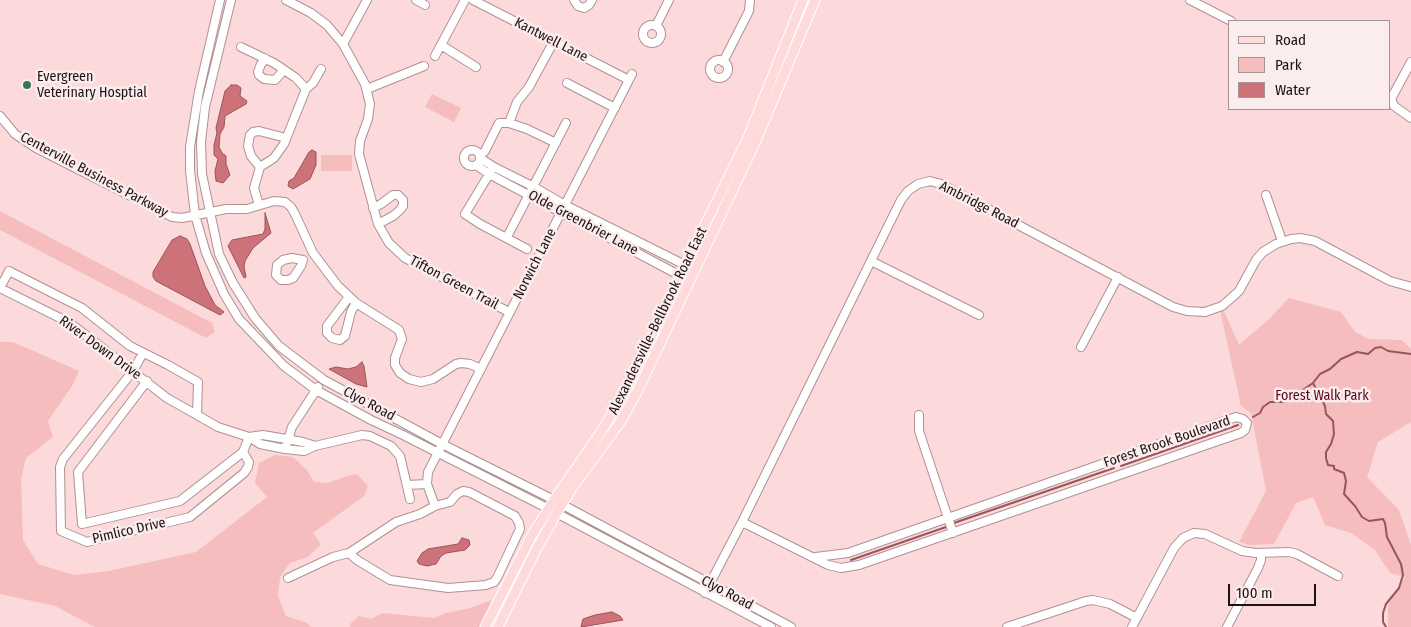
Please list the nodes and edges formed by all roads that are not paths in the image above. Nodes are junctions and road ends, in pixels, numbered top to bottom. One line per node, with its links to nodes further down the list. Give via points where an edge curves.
1 (220, 0): 56 (street, Clyo Road, via 190,146)
2 (231, 0): 55 (street, Clyo Road, via 205,107 201,142 202,174)
3 (286, 0): 17 (street, Tifton Green Trail)
4 (307, 0): 17 (street)
5 (367, 0): 22 (street)
6 (416, 0): 16 (street)
7 (465, 0): 23 (street)
8 (473, 0): 21 (street, Kantwell Lane)
9 (574, 0): 10 (street, via 584,8)
10 (592, 0)
11 (669, 0): 19 (street)
12 (750, 0): 27 (street, via 749,11)
13 (803, 0): 20 (main road, Alexandersville-Bellbrook Road East)
14 (814, 0): 20 (main road, Alexandersville-Bellbrook Road East)
15 (1190, 0): 18 (street)
16 (425, 5)
17 (302, 8): 22 (street, Tifton Green Trail, via 327,25)
18 (1229, 20)
19 (656, 26)
20 (794, 37): 43 (main road, Alexandersville-Bellbrook Road East, via 788,67)
21 (554, 41): 33 (street, Kantwell Lane); 40 (street, via 517,102)
22 (343, 44): 35 (street, Tifton Green Trail)
23 (441, 45): 25 (street); 30 (street)
24 (241, 47): 26 (street)
25 (435, 56)
26 (266, 59): 32 (street); 32 (street, via 258,72 264,79 275,80)
27 (724, 62)
28 (1411, 62): 39 (street, via 1391,97 1394,106)
29 (424, 66): 35 (street)
30 (476, 66)
31 (321, 69): 36 (street)
32 (284, 70): 36 (street)
33 (630, 77): 37 (street, Norwich Lane)
34 (567, 83): 37 (street)
35 (367, 88): 53 (street, Tifton Green Trail, via 369,112 359,154)
36 (306, 89): 42 (street)
37 (615, 108): 54 (street, Norwich Lane)
38 (0, 116): 56 (street, Centerville Business Parkway, via 15,134 32,146 167,215 182,218)
39 (1411, 118)
40 (509, 123): 44 (street); 45 (street, via 497,124)
41 (566, 123): 44 (street)
42 (286, 138): 47 (street, via 278,153); 47 (street, via 259,131 250,135 248,146 251,156)
43 (751, 142): 64 (main road, Alexandersville-Bellbrook Road East); 65 (main road, Alexandersville-Bellbrook Road East)
44 (556, 143): 49 (street)
45 (479, 160): 46 (street, Olde Greenbrier Lane); 48 (street, Olde Greenbrier Lane)
46 (494, 167): 48 (street); 49 (street, Olde Greenbrier Lane)
47 (260, 168): 52 (street, via 254,188)
48 (489, 174): 50 (street, Olde Greenbrier Lane); 58 (street, via 465,214)
49 (534, 187): 50 (street); 54 (street, Olde Greenbrier Lane)
50 (529, 195): 54 (street, Olde Greenbrier Lane); 58 (street)
51 (1266, 195): 59 (street)
52 (259, 205): 55 (street, Centerville Business Parkway); 61 (street, Centerville Business Parkway, via 274,201 288,204)
53 (373, 208): 57 (street, Tifton Green Trail); 57 (street, via 393,196 398,195 403,200 403,206 396,214)
54 (563, 209): 64 (street, Olde Greenbrier Lane); 66 (street, Olde Greenbrier Lane); 72 (street, Norwich Lane)
55 (209, 212): 56 (street, Centerville Business Parkway); 78 (street, Clyo Road, via 219,254 255,318 279,346)
56 (195, 215): 80 (street, Clyo Road, via 206,253 239,319 284,366)
57 (378, 224): 72 (street, Tifton Green Trail, via 390,243 406,258)
58 (507, 237): 60 (street)
59 (1282, 241): 67 (street, Ambridge Road, via 1256,260 1235,295 1222,306 1205,312 1179,310); 69 (street, via 1300,238 1315,241 1390,281)
60 (527, 248)
61 (313, 254): 62 (street); 70 (street)
62 (303, 260)
63 (871, 262): 67 (street, Ambridge Road, via 904,195 918,184 930,182 942,184); 73 (street); 97 (street, Ambridge Road)
64 (685, 265): 65 (street, Olde Greenbrier Lane); 66 (main road, Alexandersville-Bellbrook Road East)
65 (695, 270): 68 (main road, Alexandersville-Bellbrook Road East)
66 (680, 276): 68 (street, Olde Greenbrier Lane); 93 (main road, Alexandersville-Bellbrook Road East, via 628,387)
67 (1118, 277): 74 (street)
68 (690, 281): 93 (main road, Alexandersville-Bellbrook Road East, via 631,404)
69 (1411, 287)
70 (348, 297): 71 (street); 71 (street, via 327,326 327,333 332,338 340,340 345,336)
71 (356, 303): 76 (street, via 399,330 402,339 395,358 396,365 400,373 409,379 421,382 434,379 461,363)
72 (510, 312): 76 (street, Norwich Lane)
73 (978, 315)
74 (1081, 347)
75 (143, 353): 77 (street, Pimlico Drive); 77 (street, River Down Drive, via 82,308 9,271 0,288 70,323); 81 (street, River Down Drive, via 198,382)
76 (481, 369): 85 (street, Norwich Lane)
77 (133, 371): 79 (street, River Down Drive); 88 (street, Pimlico Drive, via 63,459 60,467 61,531 87,542 190,517 244,473 249,462)
78 (324, 380): 80 (street); 85 (street, Clyo Road)
79 (147, 381): 81 (street, River Down Drive, via 167,398); 88 (street, Pimlico Drive, via 78,472 82,524 180,501)
80 (316, 390): 84 (street); 89 (street, Clyo Road)
81 (197, 415): 83 (street, River Down Drive, via 218,427)
82 (919, 415): 96 (street, via 918,431)
83 (249, 437): 84 (street, River Down Drive, via 263,435); 87 (street, River Down Drive, via 260,444); 88 (street, Pimlico Drive)
84 (288, 440): 86 (street, River Down Drive); 87 (street)
85 (442, 444): 89 (street, Norwich Lane); 93 (street, Clyo Road)
86 (315, 446): 87 (street, River Down Drive, via 304,451); 91 (street, River Down Drive, via 370,436 391,446 400,456)
87 (286, 449)
88 (242, 452)
89 (437, 453): 90 (street, Norwich Lane, via 428,472); 95 (street, Clyo Road)
90 (427, 484): 91 (street); 94 (street)
91 (407, 485): 92 (street, River Down Drive)
92 (410, 499)
93 (558, 503): 95 (main road, Alexandersville-Bellbrook Road East); 104 (street, Clyo Road)
94 (435, 506): 99 (street, via 396,522); 99 (street, via 450,502 463,491 469,492 514,516 520,523 494,582 486,586 448,588 390,580)
95 (552, 511): 105 (street, Clyo Road); 108 (main road, Alexandersville-Bellbrook Road East, via 525,548); 110 (main road, Alexandersville-Bellbrook Road East)
96 (948, 518): 98 (street); 98 (street, Forest Brook Boulevard, via 1236,417 1243,418 1247,424 1241,433); 101 (street, Forest Brook Boulevard, via 848,553)
97 (742, 522): 101 (street, Forest Brook Boulevard); 104 (street, Ambridge Road)
98 (953, 533): 101 (street, Forest Brook Boulevard, via 848,567 832,566)
99 (349, 553): 103 (street)
100 (1261, 553): 102 (street, via 1298,554); 107 (street, via 1242,551 1200,533 1183,538 1174,548); 114 (street, via 1258,568)
101 (816, 557)
102 (1338, 576)
103 (288, 578)
104 (710, 584): 105 (street, Ambridge Road); 106 (street, Clyo Road)
105 (706, 593): 109 (street, Clyo Road)
106 (769, 615): 109 (street); 111 (street, Clyo Road)
107 (1137, 618): 112 (street, via 1110,604 1086,601); 113 (street)
108 (489, 626)
109 (766, 626)
110 (498, 627)
111 (791, 627)
112 (1007, 627)
113 (1132, 627)
114 (1227, 627)

